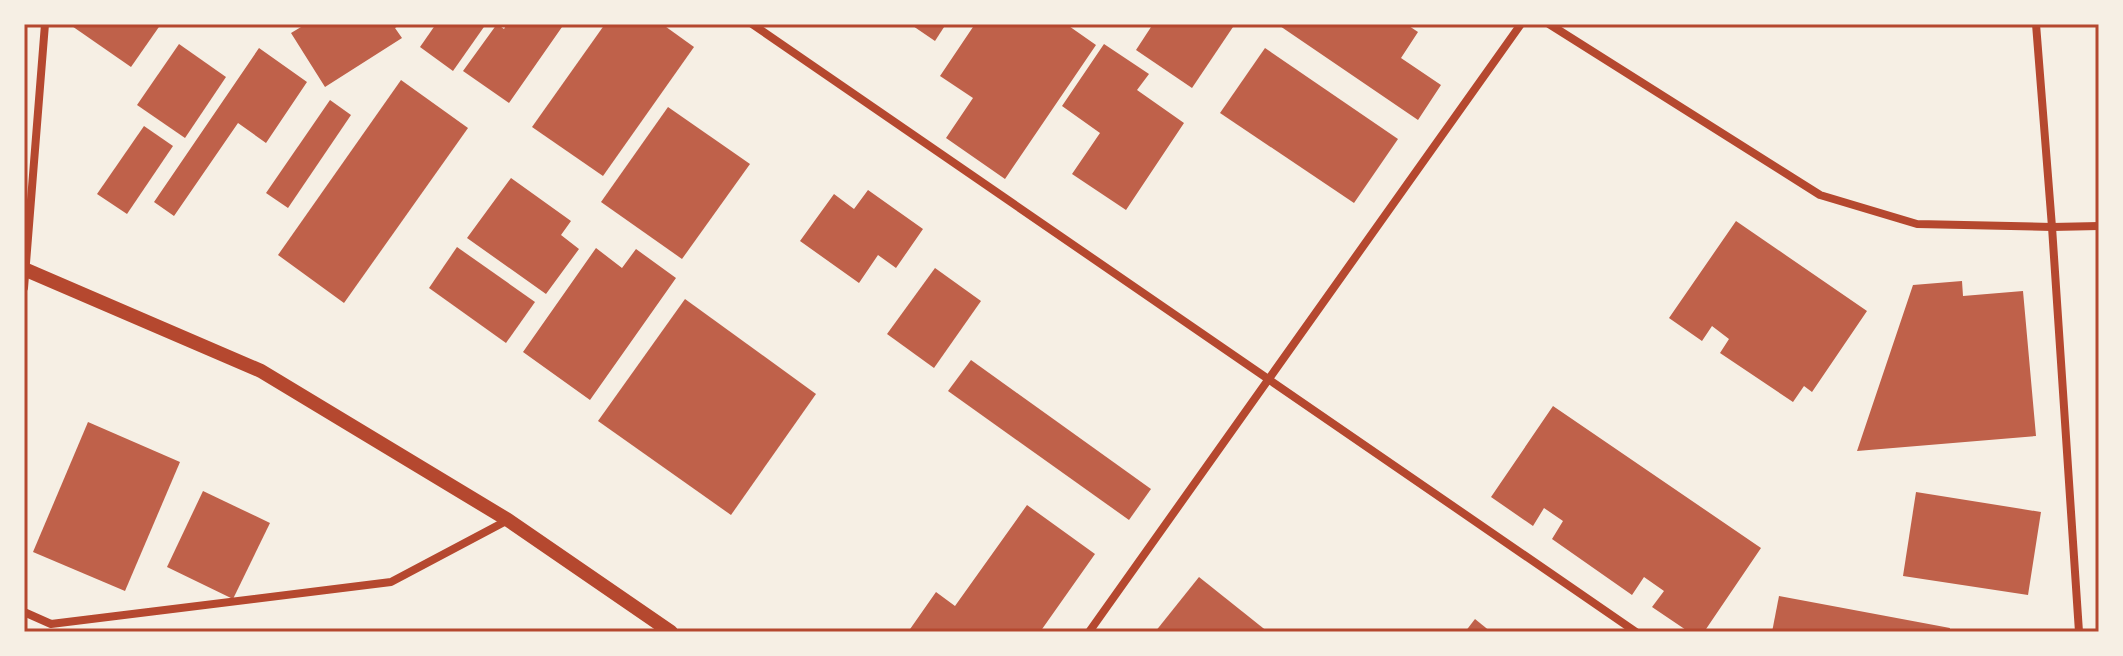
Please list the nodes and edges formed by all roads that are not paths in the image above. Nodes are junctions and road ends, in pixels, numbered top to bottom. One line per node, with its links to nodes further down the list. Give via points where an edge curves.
1 (45, 24): 8 (street)
2 (752, 24): 10 (street)
3 (1521, 24): 10 (street)
4 (1549, 24): 7 (street, via 1820,195 1917,224)
5 (2036, 24): 7 (street)
6 (2099, 226): 7 (street)
7 (2052, 227): 16 (street)
8 (25, 270): 9 (street); 11 (street, via 261,371)
9 (24, 288)
10 (1268, 380): 14 (street); 15 (street)
11 (508, 520): 12 (street, via 391,582 51,624); 13 (street)
12 (24, 612)
13 (671, 632)
14 (1089, 632)
15 (1636, 632)
16 (2079, 632)

